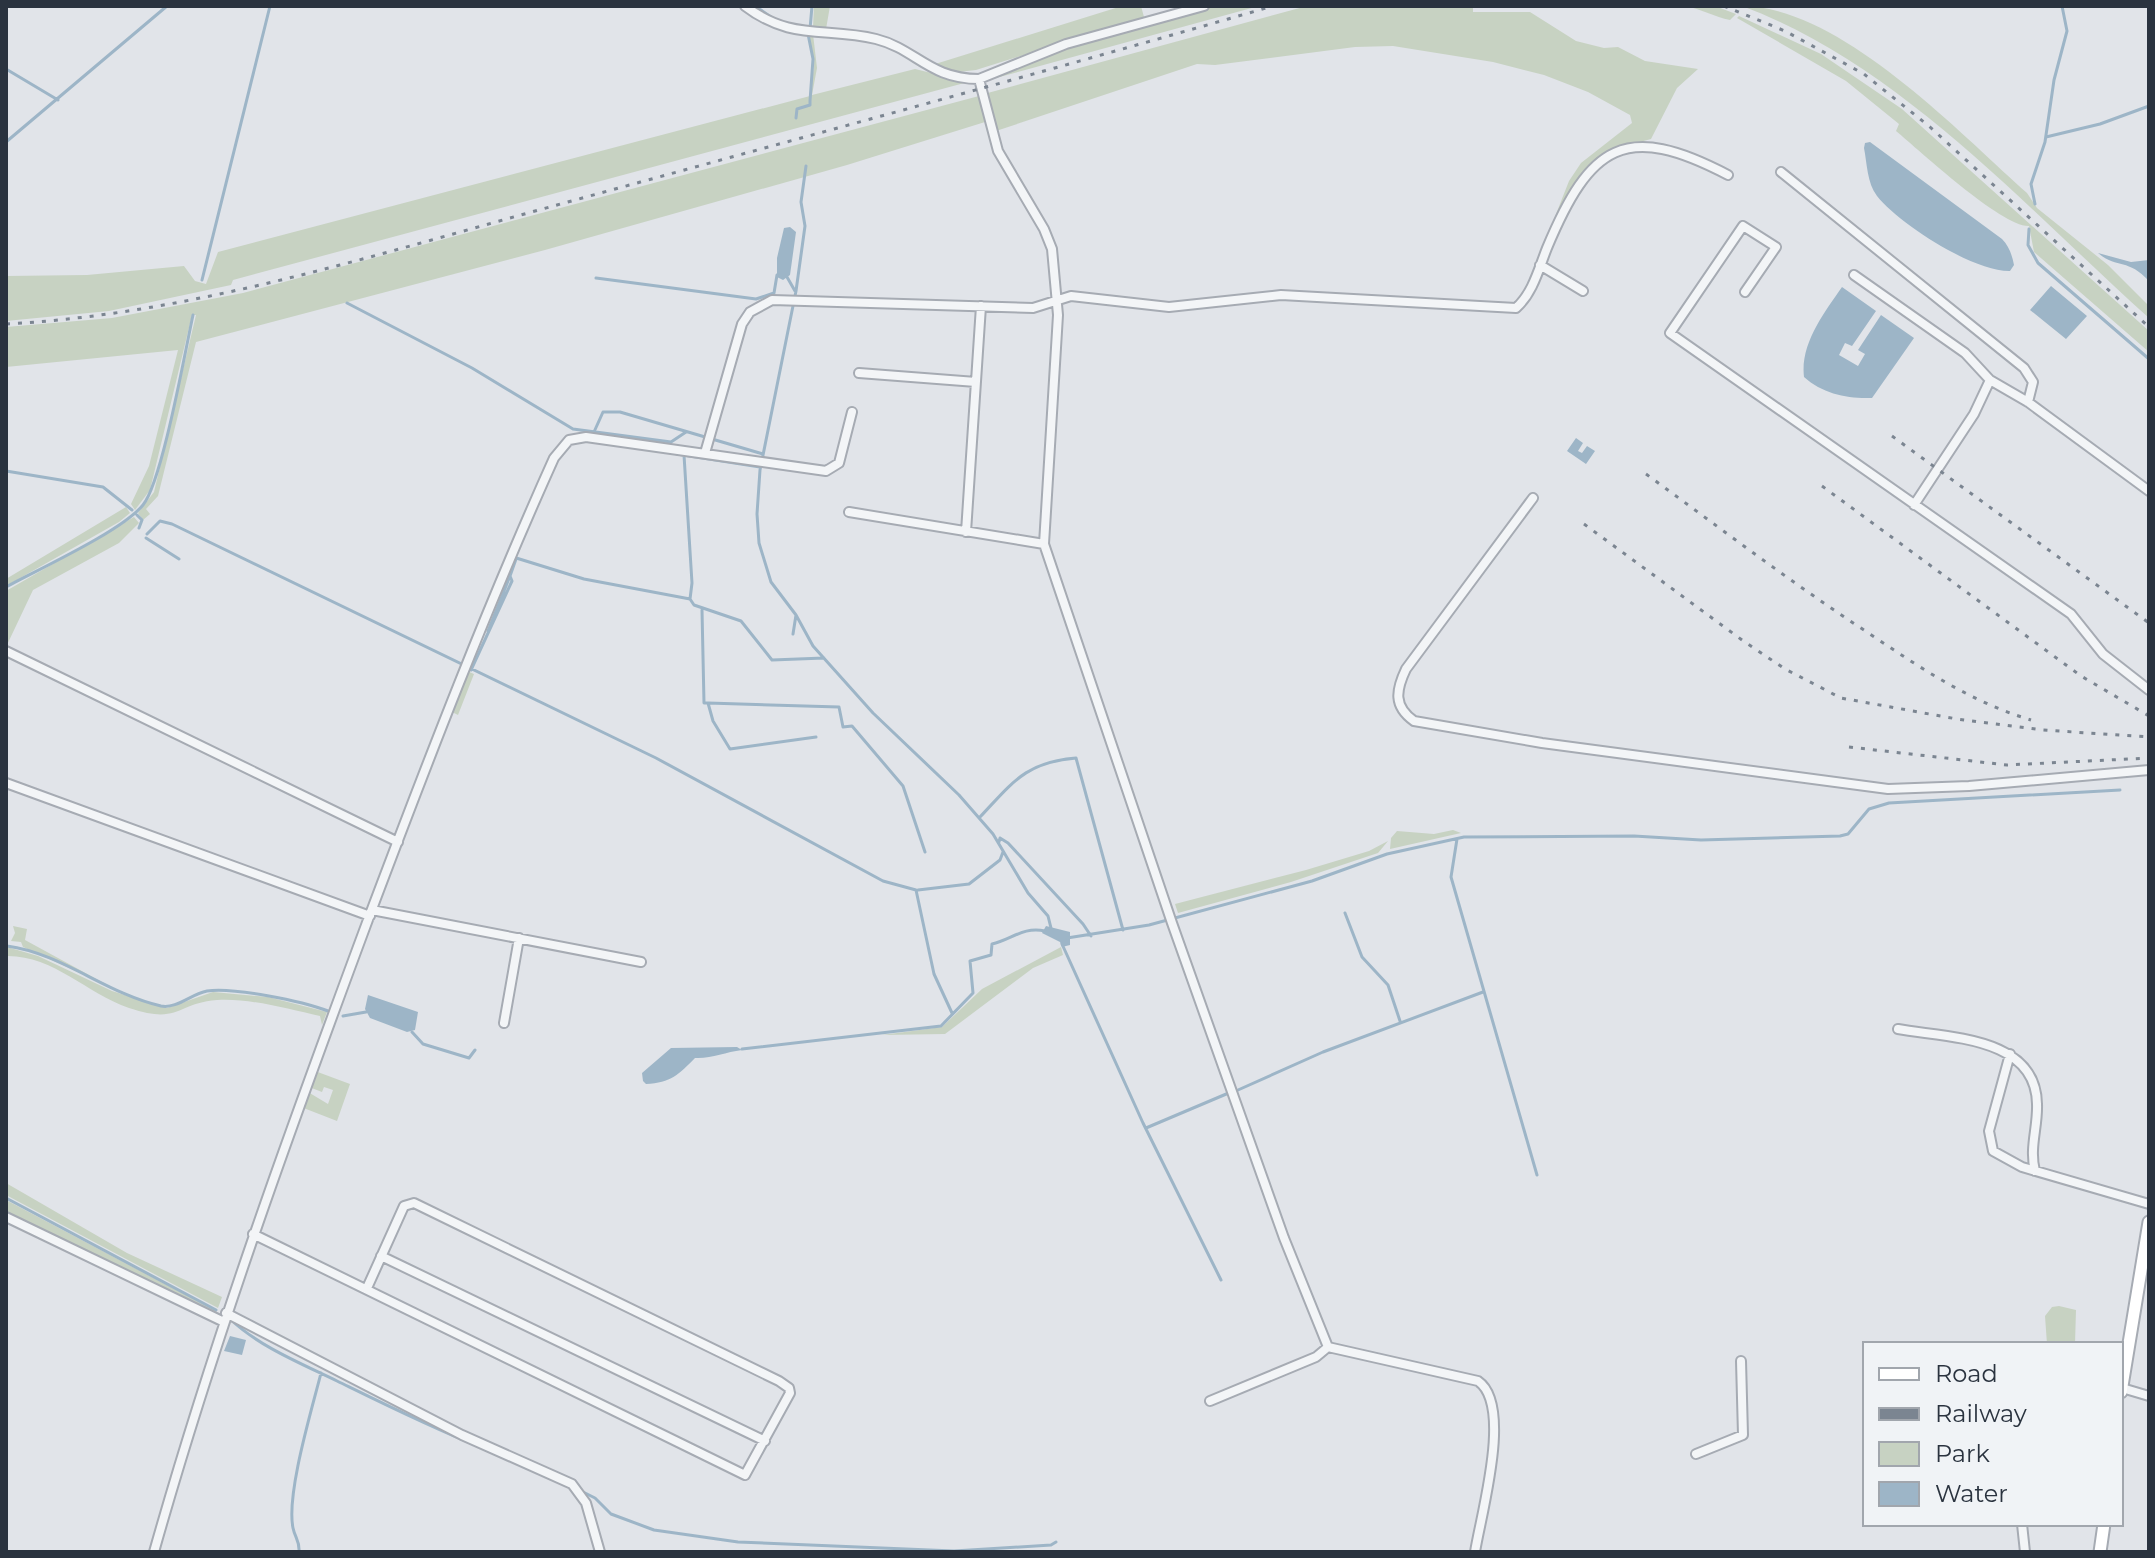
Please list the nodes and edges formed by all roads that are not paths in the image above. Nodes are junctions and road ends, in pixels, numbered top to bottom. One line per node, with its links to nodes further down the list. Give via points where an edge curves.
1 (745, 6): 3 (street, via 767,23 877,39 945,75)
2 (1204, 6): 3 (street, via 1066,44)
3 (979, 79): 10 (street, via 998,151 1052,249)
4 (1781, 172): 15 (street, via 2024,368 2033,382)
5 (1728, 175): 6 (street, via 1671,150 1631,146 1602,161 1580,182)
6 (1540, 265): 8 (street); 10 (street, via 1522,302 1508,309 1281,295 1169,307 1071,296)
7 (1854, 275): 13 (street, via 1965,353)
8 (1583, 291)
9 (1745, 292): 20 (street, via 1776,247 1743,226 1670,333)
10 (1056, 300): 11 (street, via 1033,308); 23 (street)
11 (981, 306): 14 (street); 17 (street, via 793,299 757,306 742,324)
12 (859, 373): 14 (street)
13 (1990, 380): 15 (street); 20 (street)
14 (976, 382): 22 (street)
15 (2028, 402): 18 (street)
16 (852, 412): 17 (street, via 834,468)
17 (705, 453): 28 (street, via 586,437 564,445 521,531)
18 (2149, 491)
19 (1533, 498): 26 (street, via 1406,669 1397,687 1398,702 1414,721 1876,788 1969,786)
20 (1914, 505): 25 (street, via 2071,614 2103,654)
21 (849, 512): 22 (street)
22 (966, 532): 23 (street)
23 (1044, 544): 44 (street, via 1171,919)
24 (6, 651): 28 (street)
25 (2149, 690)
26 (2149, 770)
27 (6, 783): 29 (street)
28 (398, 842): 29 (street)
29 (371, 913): 30 (street); 39 (street)
30 (519, 938): 31 (street); 32 (street)
31 (641, 962)
32 (504, 1023)
33 (1898, 1029): 34 (street, via 1995,1046)
34 (2010, 1054): 35 (street, via 2034,1083); 35 (street, via 1989,1145)
35 (2035, 1171): 36 (street)
36 (2149, 1204)
37 (6, 1217): 43 (street)
38 (2149, 1222): 40 (street)
39 (253, 1234): 42 (street); 43 (street)
40 (2146, 1252): 46 (street)
41 (381, 1256): 42 (street); 50 (street); 50 (street, via 404,1206 414,1203 789,1388)
42 (367, 1288): 50 (street, via 745,1475)
43 (224, 1317): 54 (street); 55 (street, via 572,1484 586,1503)
44 (1328, 1347): 49 (street, via 1316,1357); 56 (street, via 1466,1378 1487,1388 1494,1435)
45 (1741, 1361): 51 (street, via 1743,1435)
46 (2123, 1379)
47 (2123, 1390): 48 (street)
48 (2149, 1396)
49 (1210, 1401)
50 (765, 1441)
51 (1696, 1454)
52 (2022, 1526): 57 (street)
53 (2104, 1526): 58 (street)
54 (154, 1552)
55 (600, 1552)
56 (1475, 1552)
57 (2025, 1552)
58 (2100, 1552)

